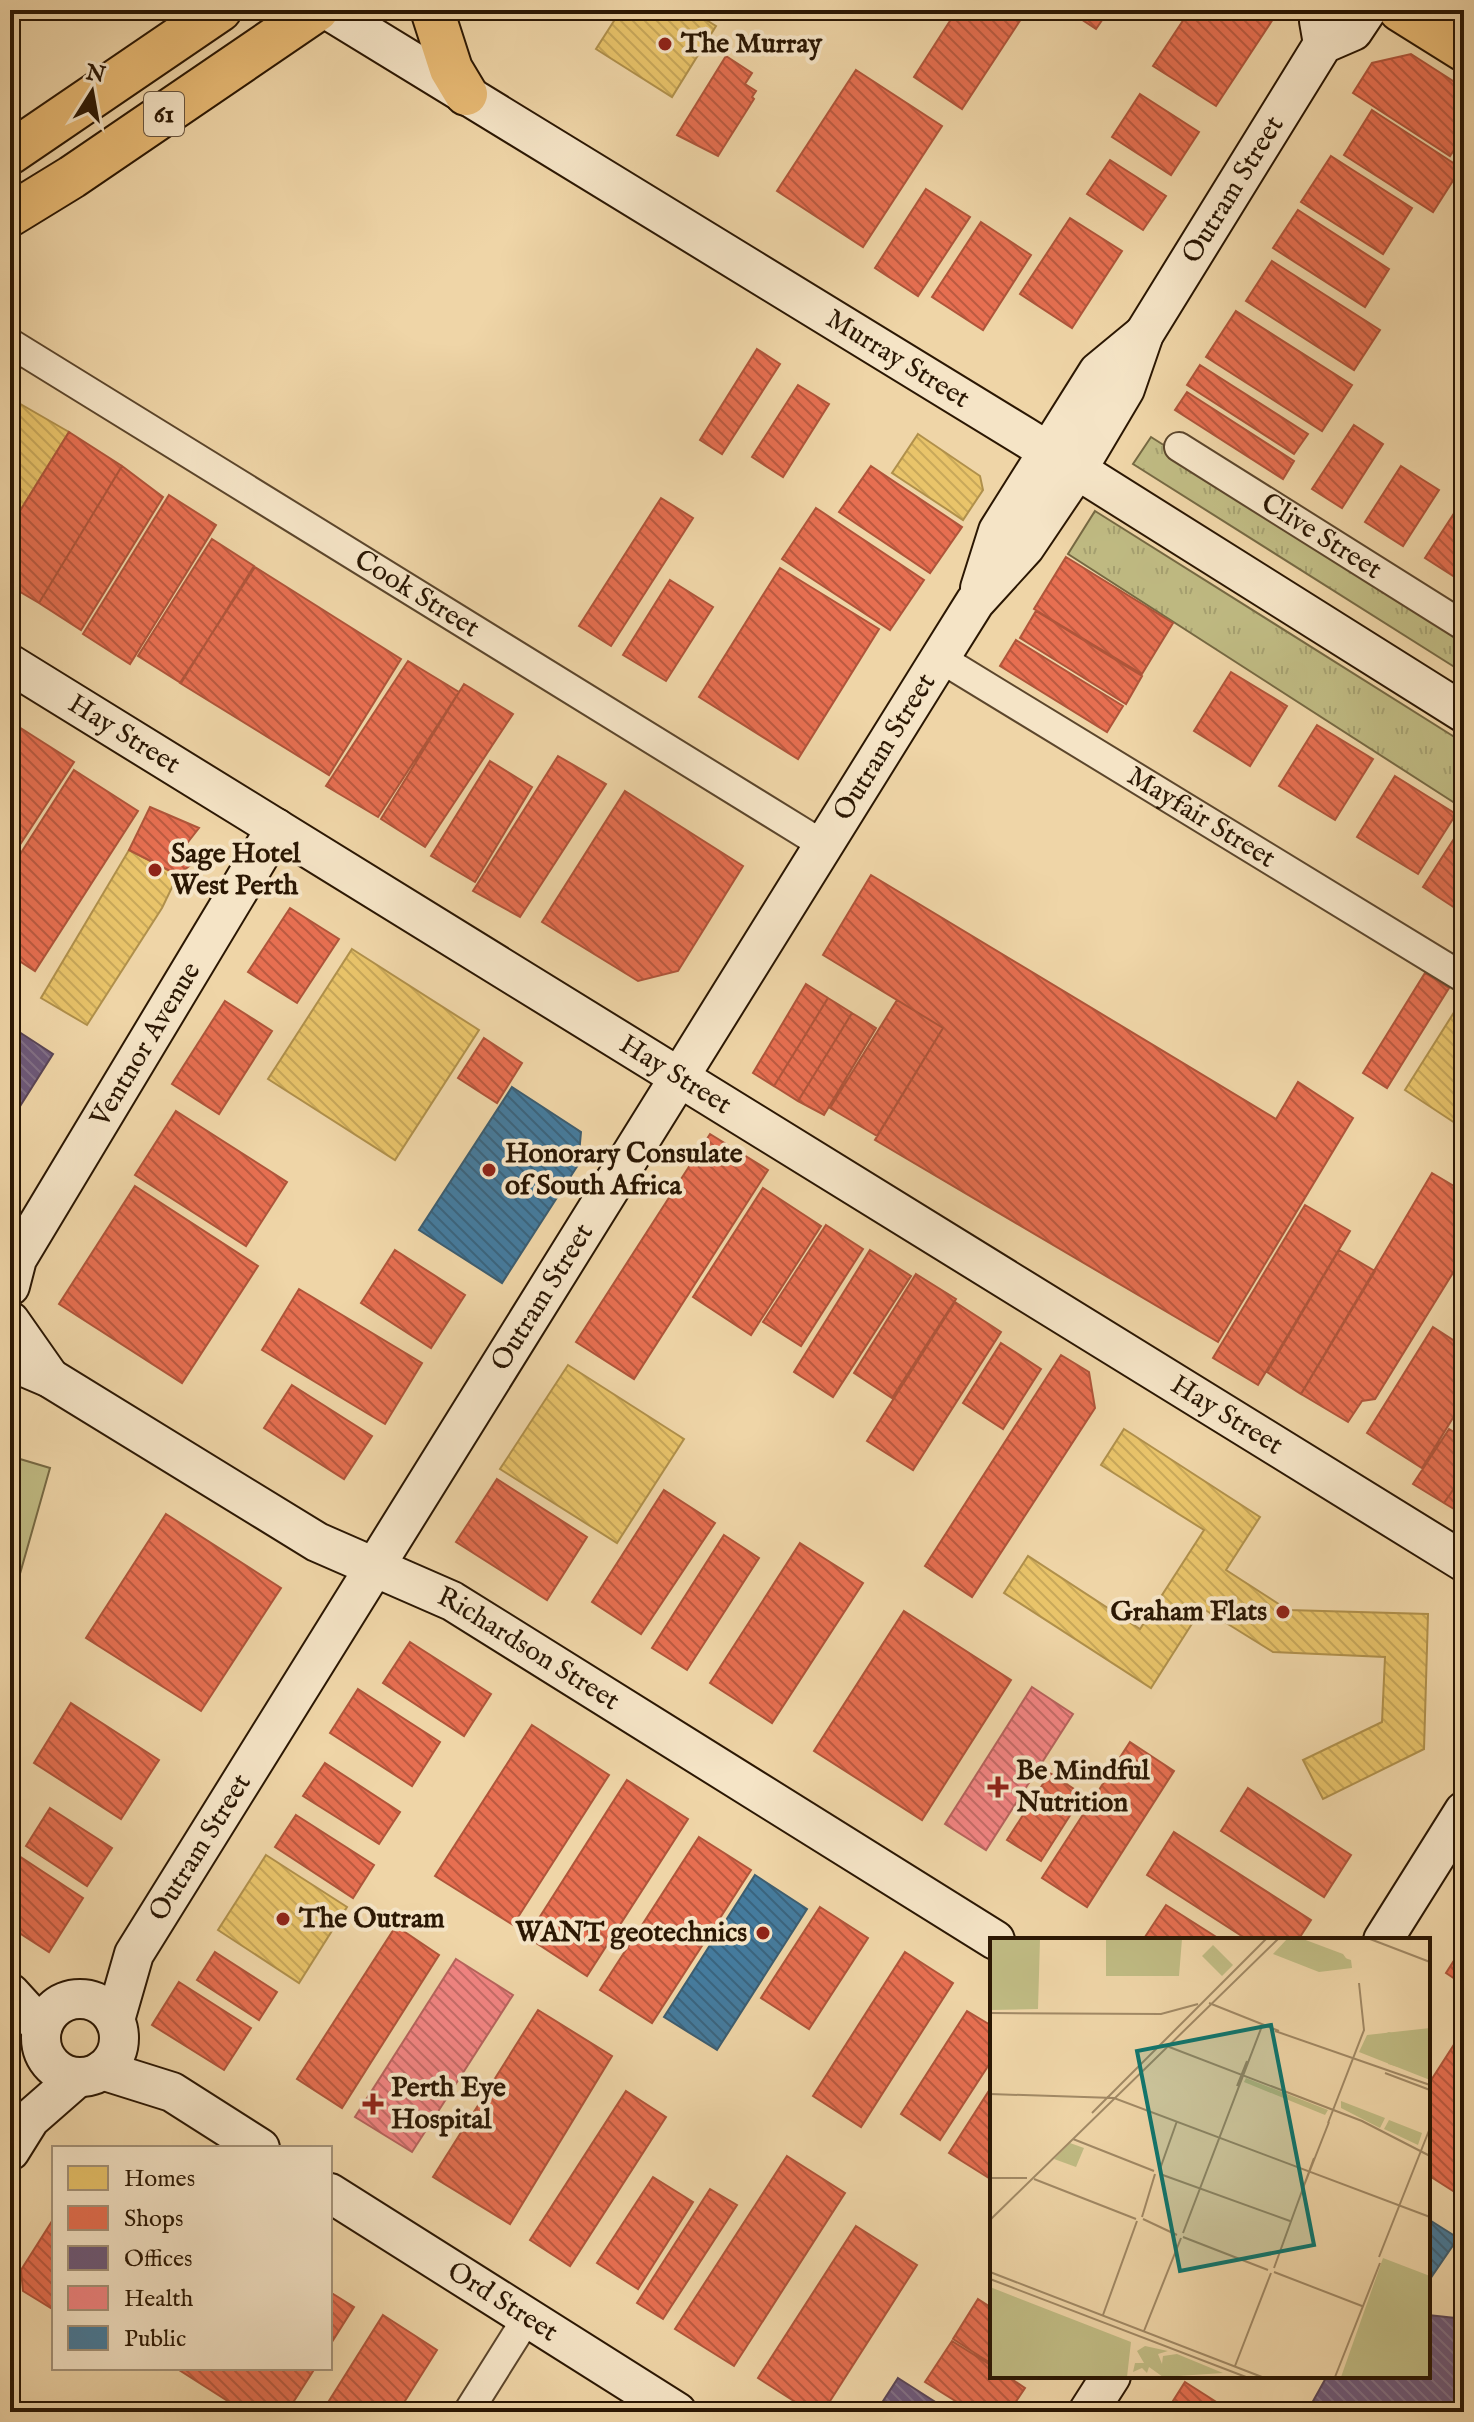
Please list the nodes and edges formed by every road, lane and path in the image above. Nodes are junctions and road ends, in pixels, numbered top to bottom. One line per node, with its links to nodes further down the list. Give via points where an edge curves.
1 (220, 10): 10 (main road, 61)
2 (317, 10): 11 (main road, 61)
3 (328, 10): 9 (street, Murray Street)
4 (432, 10): 9 (main road, via 451,69)
5 (1367, 10): 7 (street, Outram Street, via 1353,31)
6 (1400, 10): 8 (main road)
7 (1324, 27): 14 (street, Outram Street, via 1144,334 1098,372)
8 (1464, 50)
9 (466, 94): 14 (street, Murray Street)
10 (10, 153)
11 (10, 215)
12 (10, 343): 20 (street, Cook Street)
13 (1179, 447): 15 (street, Clive Street)
14 (1062, 461): 16 (street, Outram Street, via 998,531 975,602); 18 (street, Murray Street)
15 (1464, 626)
16 (940, 658): 20 (street, Outram Street); 21 (street, Mayfair Street)
17 (10, 664): 19 (street, Hay Street)
18 (1464, 713)
19 (276, 828): 22 (street, Hay Street); 23 (street, Ventnor Avenue)
20 (825, 846): 22 (street, Outram Street)
21 (1464, 978)
22 (681, 1079): 27 (street, Hay Street); 28 (street, Outram Street)
23 (12, 1269)
24 (10, 1321): 26 (street, Richardson Street)
25 (10, 1361): 26 (street, Richardson Street)
26 (50, 1378): 28 (street, Richardson Street, via 317,1542)
27 (1464, 1562)
28 (375, 1567): 30 (street, Richardson Street, via 452,1601); 32 (street, Outram Street)
29 (1464, 1811): 31 (street)
30 (992, 1938)
31 (1384, 1938)
32 (134, 1954): 34 (street, Outram Street); 35 (street, Outram Street)
33 (11, 1994): 34 (street)
34 (56, 2022): 35 (street, via 106,2008); 36 (street, via 65,2074); 38 (street)
35 (117, 2026): 36 (street, Outram Street, via 118,2048); 37 (street)
36 (90, 2073): 37 (street); 38 (street)
37 (172, 2092): 39 (street)
38 (30, 2119): 40 (street)
39 (257, 2146)
40 (10, 2151)
41 (332, 2194): 42 (street, Ord Street)
42 (527, 2318): 44 (street); 45 (street, Ord Street)
43 (1110, 2378): 46 (street)
44 (468, 2412)
45 (677, 2412)
46 (1088, 2412)

